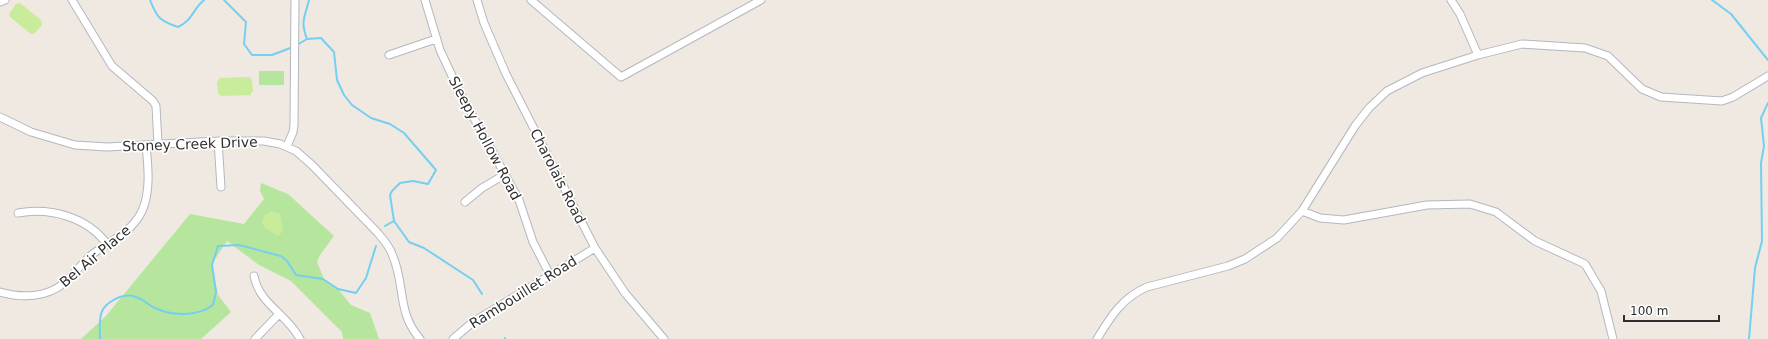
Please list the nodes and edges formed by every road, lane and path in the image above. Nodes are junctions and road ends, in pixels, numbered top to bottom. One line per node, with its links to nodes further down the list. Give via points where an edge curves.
1 (5, 0): 9 (street)
2 (72, 0): 16 (street, via 112,66 156,106)
3 (295, 0): 18 (street, via 294,125)
4 (425, 0): 10 (street, Sleepy Hollow Road)
5 (477, 0): 25 (street, Charolais Road, via 486,30 506,74)
6 (531, 0): 7 (street, via 621,77)
7 (761, 0)
8 (1451, 0): 12 (street)
9 (0, 2)
10 (436, 39): 11 (street); 19 (street, Sleepy Hollow Road, via 459,91)
11 (389, 55)
12 (1478, 55): 13 (street, via 1522,44 1585,48 1608,56 1642,89 1661,97 1722,101); 22 (street, via 1422,73 1387,91 1355,126)
13 (1768, 76)
14 (0, 117): 17 (street, Stoney Creek Drive, via 31,132 75,145)
15 (218, 141): 16 (street, Stoney Creek Drive); 18 (street, Stoney Creek Drive, via 264,141); 20 (street)
16 (158, 144): 17 (street, Stoney Creek Drive)
17 (146, 145): 24 (street, Bel Air Place, via 148,181 142,212 132,226)
18 (286, 146): 32 (street, Stoney Creek Drive, via 312,165 388,245 399,277 404,312 412,330)
19 (504, 175): 21 (street); 26 (street, Sleepy Hollow Road, via 519,200 533,242)
20 (221, 187)
21 (465, 202)
22 (1302, 211): 35 (street, via 1278,238 1246,258 1210,272 1135,292 1124,300); 36 (street, via 1320,218 1344,220 1427,205 1470,204 1496,212 1535,241 1585,264 1601,291)
23 (18, 213): 24 (street, via 36,210 56,212 94,230)
24 (108, 244): 28 (street, Bel Air Place, via 54,289 27,296)
25 (595, 248): 26 (street, Rambouillet Road); 34 (street, Charolais Road, via 625,293)
26 (550, 275): 33 (street, Rambouillet Road, via 473,322)
27 (254, 276): 29 (street, via 259,290)
28 (0, 292)
29 (279, 314): 30 (street); 31 (street)
30 (255, 339)
31 (300, 339)
32 (420, 339)
33 (453, 339)
34 (664, 339)
35 (1097, 339)
36 (1613, 339)

